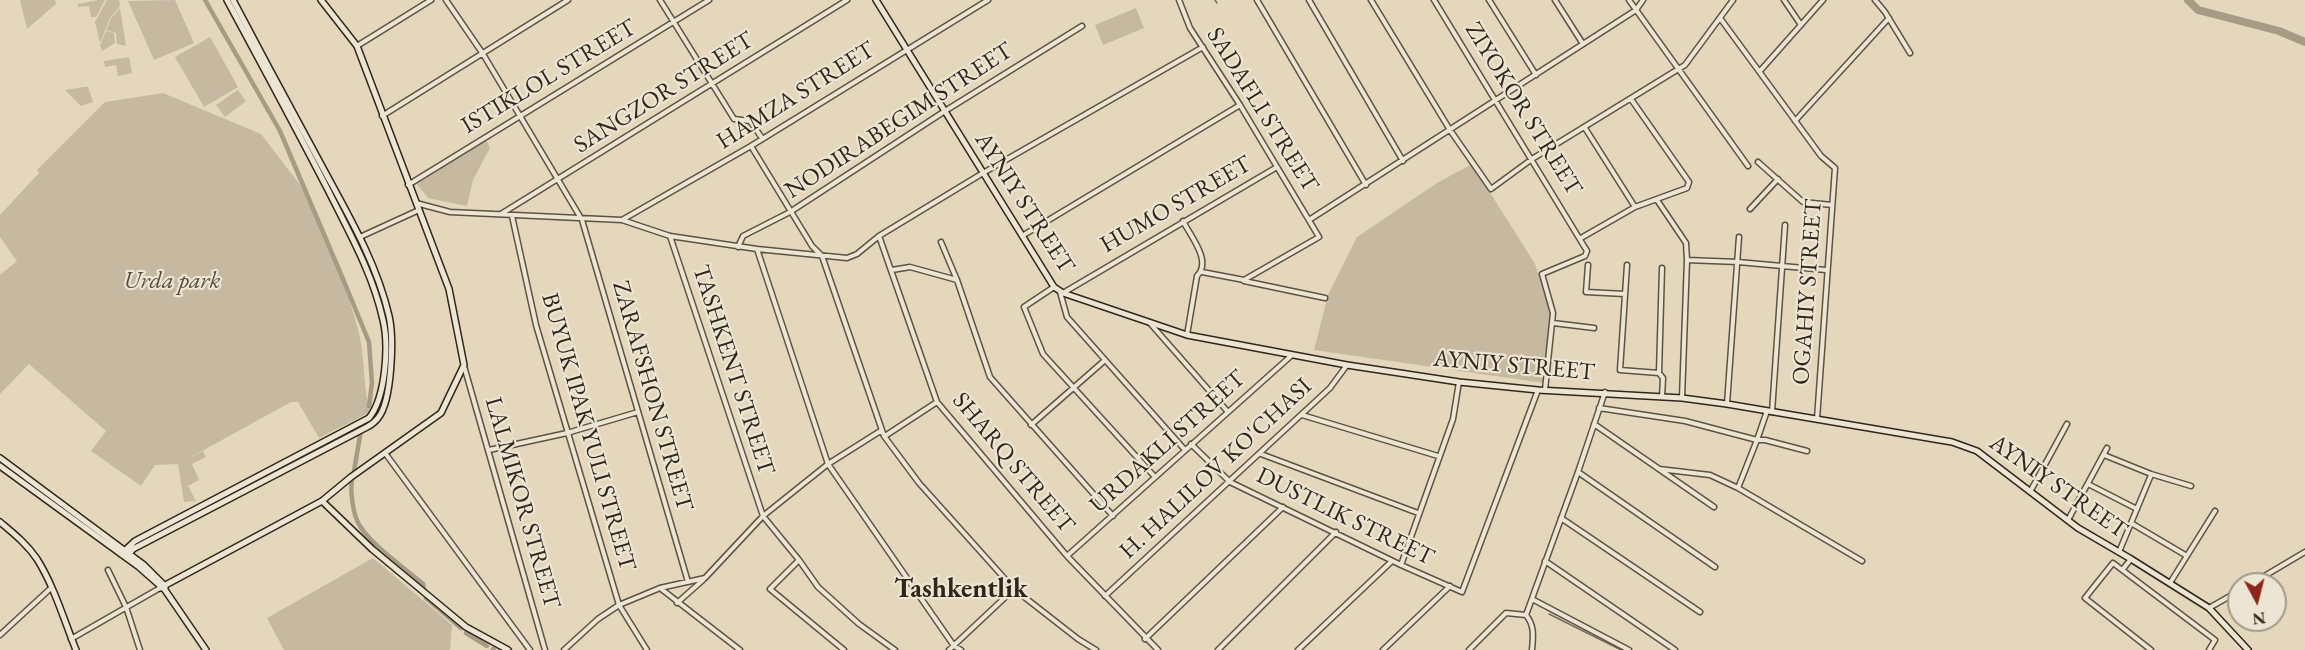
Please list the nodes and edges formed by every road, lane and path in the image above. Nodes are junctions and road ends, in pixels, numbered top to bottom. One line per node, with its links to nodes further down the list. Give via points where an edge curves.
1 (227, 0): 81 (street)
2 (233, 0): 81 (street)
3 (321, 0): 32 (street)
4 (431, 0): 32 (street)
5 (446, 0): 36 (street, ZARAFSHON STREET)
6 (568, 0): 36 (street)
7 (660, 0): 28 (street)
8 (709, 0): 28 (street, ISTIKLOL STREET)
9 (847, 0): 40 (street, SANGZOR STREET)
10 (876, 0): 34 (street, AYNIY STREET)
11 (988, 0): 34 (street, HAMZA STREET)
12 (1179, 0): 33 (street, SADAFLI STREET)
13 (1257, 0): 61 (street)
14 (1309, 0): 53 (street)
15 (1371, 0): 49 (street)
16 (1434, 0): 42 (street, ZIYOKOR STREET)
17 (1489, 0): 39 (street)
18 (1555, 0): 31 (street)
19 (1629, 0): 25 (street)
20 (1643, 0): 25 (street)
21 (1732, 0): 26 (street)
22 (1784, 0): 29 (street)
23 (1823, 0): 29 (street)
24 (1875, 0): 27 (street)
25 (1636, 10): 31 (street); 37 (street)
26 (1720, 18): 37 (street); 38 (street)
27 (1889, 18): 35 (street); 47 (street)
28 (673, 23): 40 (street); 46 (street, ISTIKLOL STREET)
29 (1801, 25): 38 (street)
30 (1082, 26): 44 (street, NODIRABEGIM STREET)
31 (1583, 44): 39 (street)
32 (357, 46): 45 (street)
33 (1203, 47): 43 (street, SADAFLI STREET); 57 (street)
34 (906, 49): 44 (street, AYNIY STREET); 50 (street, HAMZA STREET)
35 (1910, 53)
36 (483, 54): 45 (street); 46 (street, ZARAFSHON STREET)
37 (1678, 69): 41 (street); 55 (street)
38 (1760, 71): 47 (street)
39 (1536, 75): 42 (street)
40 (712, 84): 50 (street, via 734,119 750,121); 58 (street, SANGZOR STREET)
41 (1631, 99): 48 (street); 62 (street, via 1689,182 1687,188)
42 (1497, 100): 49 (street); 52 (street, ZIYOKOR STREET)
43 (1240, 105): 56 (street, SADAFLI STREET); 78 (street)
44 (945, 111): 57 (street, AYNIY STREET); 68 (street, NODIRABEGIM STREET)
45 (382, 116): 60 (street)
46 (520, 116): 58 (street, ZARAFSHON STREET); 60 (street, ISTIKLOL STREET)
47 (1795, 121): 64 (street, OGAHIY STREET, via 1835,168)
48 (1585, 128): 52 (street); 65 (street)
49 (1450, 130): 52 (street, via 1491,189); 53 (street)
50 (762, 138): 51 (street, HAMZA STREET)
51 (751, 146): 68 (street); 72 (street, HAMZA STREET)
52 (1532, 159): 80 (street, ZIYOKOR STREET)
53 (1403, 160): 61 (street)
54 (1758, 162): 59 (street)
55 (1748, 166)
56 (1277, 167): 73 (street, SADAFLI STREET); 74 (street, HUMO STREET)
57 (983, 173): 77 (street); 78 (street, AYNIY STREET)
58 (558, 179): 69 (street, SANGZOR STREET); 71 (street, ZARAFSHON STREET)
59 (1778, 179): 64 (street, via 1803,202); 66 (street)
60 (408, 185): 63 (street)
61 (1366, 185): 73 (street)
62 (1657, 200): 65 (street); 86 (street, via 1686,243)
63 (415, 202): 67 (street); 69 (street, via 450,212)
64 (1832, 205): 93 (street, OGAHIY STREET)
65 (1635, 207): 80 (street)
66 (1750, 209)
67 (419, 210): 81 (street); 107 (street, via 448,289)
68 (790, 212): 83 (street, NODIRABEGIM STREET, via 743,236); 85 (street)
69 (499, 215): 70 (street)
70 (512, 216): 71 (street); 128 (street, BUYUK IPAK YULI STREET, via 536,325)
71 (582, 220): 72 (street); 121 (street, ZARAFSHON STREET)
72 (622, 220): 76 (street)
73 (1309, 220): 96 (street, SADAFLI STREET, via 1318,237)
74 (1183, 221): 94 (street, via 1204,262); 98 (street, HUMO STREET)
75 (1785, 225): 90 (street)
76 (669, 236): 83 (street); 158 (street, TASHKENT STREET)
77 (879, 236): 85 (street, via 847,258); 92 (street, SHARQ STREET)
78 (1022, 236): 97 (street, AYNIY STREET)
79 (1739, 237): 87 (street)
80 (1581, 238): 102 (street, via 1587,250 1585,256 1542,274 1554,313)
81 (357, 239): 165 (street, via 389,314 393,344 377,419)
82 (941, 242): 95 (street)
83 (738, 247): 84 (street)
84 (757, 249): 85 (street); 141 (street)
85 (822, 256): 127 (street)
86 (1688, 260): 87 (street); 115 (street)
87 (1738, 262): 90 (street); 117 (street)
88 (1588, 265): 99 (street, via 1586,292)
89 (1627, 265): 99 (street)
90 (1781, 266): 93 (street); 120 (street)
91 (1662, 268): 109 (street)
92 (892, 270): 95 (street, via 910,267); 116 (street, SHARQ STREET)
93 (1826, 270): 123 (street, OGAHIY STREET)
94 (1202, 272): 96 (street); 104 (street, via 1197,276)
95 (957, 280): 126 (street, via 990,377)
96 (1244, 280): 100 (street)
97 (1054, 287): 98 (street, AYNIY STREET); 111 (street, via 1024,307 1043,354)
98 (1062, 292): 101 (street, AYNIY STREET); 106 (street, via 1067,317)
99 (1625, 294): 109 (street, via 1620,370)
100 (1325, 298)
101 (1148, 321): 104 (street, AYNIY STREET); 119 (street)
102 (1552, 323): 103 (street); 112 (street)
103 (1594, 328)
104 (1187, 335): 105 (street, AYNIY STREET)
105 (1292, 355): 108 (street, AYNIY STREET); 119 (street, URDAKLI STREET)
106 (1104, 361): 111 (street); 134 (street)
107 (464, 365): 133 (street, LALMIKOR STREET); 136 (street, via 441,413)
108 (1347, 365): 110 (street, AYNIY STREET); 122 (street, H. HALILOV KO'CHASI, via 1337,381)
109 (1659, 373): 114 (street, via 1663,378)
110 (1459, 382): 112 (street, AYNIY STREET); 139 (street, via 1453,419)
111 (1074, 388): 126 (street); 146 (street)
112 (1542, 390): 113 (street, AYNIY STREET); 183 (street, DUSTLIK STREET, via 1462,592)
113 (1605, 392): 114 (street, AYNIY STREET); 118 (street)
114 (1662, 397): 115 (street, AYNIY STREET)
115 (1682, 398): 117 (street, AYNIY STREET)
116 (937, 402): 129 (street); 168 (street, SHARQ STREET)
117 (1728, 404): 120 (street, AYNIY STREET)
118 (1599, 408): 124 (street); 130 (street, via 1685,421)
119 (1228, 411): 131 (street, URDAKLI STREET)
120 (1769, 411): 123 (street, AYNIY STREET); 130 (street)
121 (638, 412): 128 (street); 181 (street, ZARAFSHON STREET)
122 (1302, 415): 137 (street, H. HALILOV KO'CHASI); 139 (street)
123 (1816, 418): 151 (street, AYNIY STREET, via 1952,442 1977,451)
124 (1594, 424): 143 (street); 144 (street)
125 (2067, 424): 151 (street)
126 (1031, 425): 159 (street)
127 (882, 430): 129 (street); 141 (street)
128 (567, 433): 133 (street); 192 (street, BUYUK IPAK YULI STREET)
129 (884, 436): 187 (street)
130 (1757, 440): 135 (street); 150 (street)
131 (1191, 444): 134 (street, URDAKLI STREET); 147 (street, DUSTLIK STREET)
132 (2107, 448): 138 (street)
133 (489, 450): 207 (street, LALMIKOR STREET)
134 (1185, 450): 146 (street, URDAKLI STREET)
135 (1807, 451)
136 (385, 453): 152 (street); 206 (street)
137 (1261, 454): 147 (street, H. HALILOV KO'CHASI); 157 (street)
138 (2104, 455): 145 (street); 148 (street)
139 (1438, 456): 157 (street)
140 (0, 458): 165 (street)
141 (828, 464): 158 (street); 200 (street)
142 (0, 466): 165 (street)
143 (1659, 469): 150 (street, via 1710,475); 154 (street)
144 (1578, 472): 160 (street); 176 (street)
145 (2151, 474): 149 (street); 155 (street)
146 (1155, 477): 159 (street, URDAKLI STREET)
147 (1230, 482): 153 (street, DUSTLIK STREET); 188 (street, H. HALILOV KO'CHASI)
148 (2088, 484): 155 (street); 161 (street)
149 (2191, 486)
150 (1738, 488): 174 (street)
151 (2030, 492): 161 (street, AYNIY STREET)
152 (322, 501): 185 (street); 205 (street, via 372,549 466,627)
153 (1283, 507): 164 (street, DUSTLIK STREET); 199 (street)
154 (1714, 507)
155 (2137, 509): 163 (street)
156 (2215, 511): 169 (street)
157 (1418, 513): 175 (street)
158 (763, 516): 171 (street); 180 (street)
159 (1113, 516): 168 (street, URDAKLI STREET)
160 (1561, 518): 173 (street); 195 (street)
161 (2068, 520): 166 (street, AYNIY STREET)
162 (0, 522): 184 (street, via 37,559)
163 (2131, 523): 166 (street); 169 (street)
164 (1336, 532): 172 (street, DUSTLIK STREET); 217 (street)
165 (127, 552): 185 (street)
166 (2119, 552): 170 (street, AYNIY STREET)
167 (2305, 552): 179 (street)
168 (1067, 556): 188 (street, SHARQ STREET)
169 (2187, 556): 182 (street)
170 (2132, 559): 177 (street); 182 (street, AYNIY STREET)
171 (799, 560): 211 (street, via 770,589); 212 (street, via 818,587)
172 (1392, 561): 175 (street, DUSTLIK STREET); 218 (street)
173 (1545, 561): 190 (street); 201 (street)
174 (1862, 561)
175 (1401, 565): 183 (street, DUSTLIK STREET)
176 (1715, 567)
177 (2123, 569): 223 (street, via 2110,564 2085,598); 224 (street, via 2215,640)
178 (108, 570): 193 (street)
179 (2271, 572)
180 (705, 578): 181 (street); 191 (street)
181 (688, 582): 186 (street)
182 (2170, 583): 194 (street, AYNIY STREET)
183 (1449, 586): 219 (street)
184 (51, 588): 197 (street); 198 (street)
185 (163, 588): 193 (street); 204 (street)
186 (660, 588): 191 (street); 192 (street)
187 (1014, 590): 200 (street); 215 (street)
188 (1105, 596): 199 (street, SHARQ STREET)
189 (2227, 598): 194 (street)
190 (1532, 599): 196 (street); 222 (street)
191 (677, 603): 210 (street)
192 (618, 605): 208 (street); 209 (street, BUYUK IPAK YULI STREET)
193 (126, 608): 198 (street); 203 (street)
194 (2209, 608): 225 (street, AYNIY STREET)
195 (1700, 612)
196 (1526, 615): 220 (street, via 1506,613); 221 (street, via 1534,634)
197 (0, 635)
198 (71, 639): 202 (street)
199 (1145, 639): 216 (street, SHARQ STREET)
200 (954, 646): 213 (street); 214 (street)
201 (1675, 649)
202 (76, 650)
203 (140, 650)
204 (206, 650)
205 (508, 650)
206 (530, 650)
207 (545, 650)
208 (564, 650)
209 (647, 650)
210 (740, 650)
211 (844, 650)
212 (895, 650)
213 (949, 650)
214 (962, 650)
215 (1096, 650)
216 (1158, 650)
217 (1218, 650)
218 (1298, 650)
219 (1383, 650)
220 (1469, 650)
221 (1532, 650)
222 (1629, 650)
223 (2151, 650)
224 (2209, 650)
225 (2248, 650)

